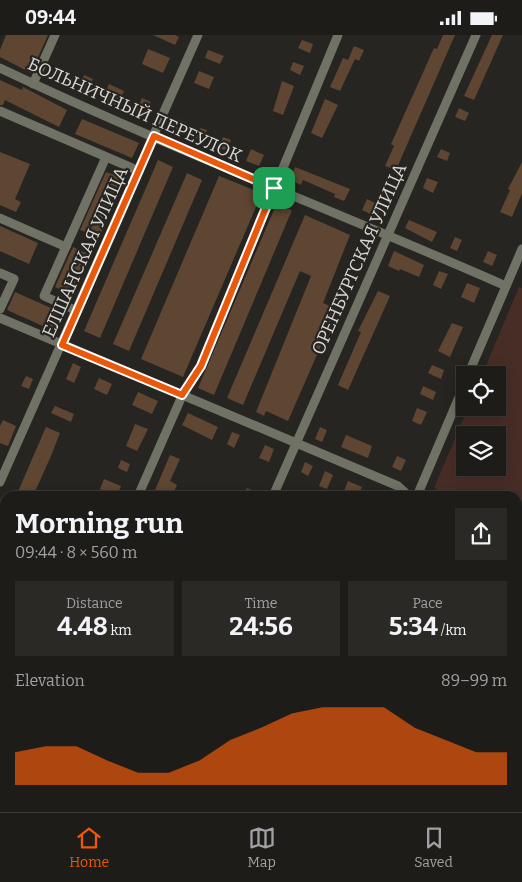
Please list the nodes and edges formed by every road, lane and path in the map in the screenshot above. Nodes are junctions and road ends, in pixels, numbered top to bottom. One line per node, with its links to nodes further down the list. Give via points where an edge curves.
1 (55, 35): 6 (street)
2 (198, 35): 8 (street, ЕЛШАНСКАЯ УЛИЦА)
3 (338, 35): 11 (street)
4 (476, 35): 13 (street, ОРЕНБУРГСКАЯ УЛИЦА)
5 (0, 68): 6 (street, БОЛЬНИЧНЫЙ ПЕРЕУЛОК)
6 (33, 84): 8 (street, БОЛЬНИЧНЫЙ ПЕРЕУЛОК)
7 (0, 111): 9 (street)
8 (154, 136): 10 (street, ЕЛШАНСКАЯ УЛИЦА); 11 (street, БОЛЬНИЧНЫЙ ПЕРЕУЛОК)
9 (106, 157): 10 (street); 14 (street)
10 (138, 171): 19 (street, ЕЛШАНСКАЯ УЛИЦА)
11 (274, 188): 13 (street, БОЛЬНИЧНЫЙ ПЕРЕУЛОК); 23 (street, via 201,366)
12 (0, 218): 14 (street)
13 (387, 234): 17 (street, БОЛЬНИЧНЫЙ ПЕРЕУЛОК); 25 (street, ОРЕНБУРГСКАЯ УЛИЦА)
14 (66, 247): 19 (street, via 44,296)
15 (522, 249): 17 (street)
16 (0, 273): 18 (street, via 14,279)
17 (506, 286): 22 (street)
18 (0, 309)
19 (77, 311): 21 (street, ЕЛШАНСКАЯ УЛИЦА)
20 (0, 318): 21 (street)
21 (62, 345): 23 (street); 26 (street, ЕЛШАНСКАЯ УЛИЦА)
22 (472, 366)
23 (182, 395): 25 (street); 27 (street)
24 (456, 404): 30 (street)
25 (295, 444): 28 (street, ОРЕНБУРГСКАЯ УЛИЦА); 29 (street)
26 (0, 482)
27 (140, 491)
28 (275, 491)
29 (404, 491)
30 (419, 491)

